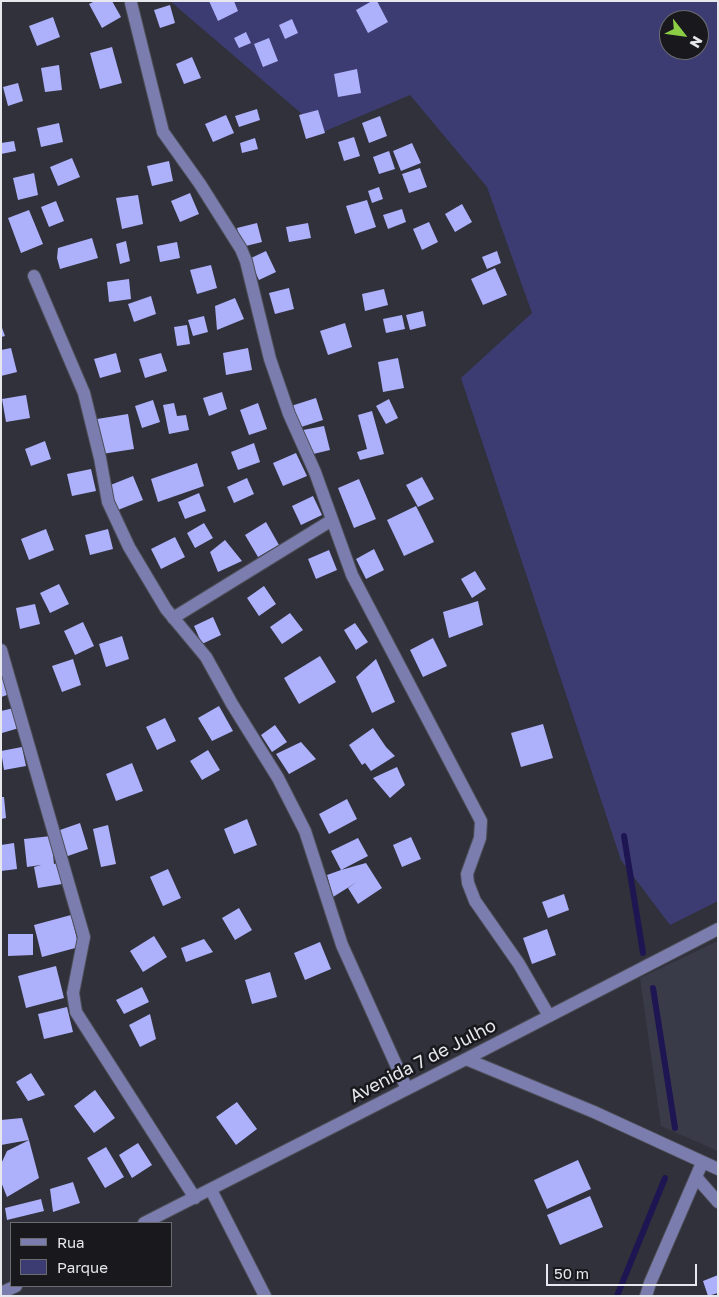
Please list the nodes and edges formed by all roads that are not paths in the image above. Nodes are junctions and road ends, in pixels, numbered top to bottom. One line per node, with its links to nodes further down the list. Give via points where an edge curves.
1 (131, 3): 3 (street, via 163,132 241,249 270,359)
2 (34, 276): 4 (street, via 84,393 108,502 129,547)
3 (332, 520): 4 (street); 7 (street, via 352,575 481,821 480,838 467,874 468,883 476,901)
4 (173, 618): 9 (street, via 206,657 278,778 305,831 342,945)
5 (1, 650): 14 (street, via 84,937 74,992 76,1012)
6 (718, 928): 7 (street, Avenida 7 de Julho)
7 (550, 1016): 8 (street, Avenida 7 de Julho)
8 (466, 1059): 9 (street, Avenida 7 de Julho); 10 (street, via 594,1112)
9 (407, 1089): 13 (street, Avenida 7 de Julho)
10 (702, 1163): 11 (street); 12 (street)
11 (718, 1169)
12 (696, 1177): 15 (street); 20 (street)
13 (211, 1190): 14 (street, Avenida 7 de Julho); 19 (street)
14 (195, 1198): 16 (street, Avenida 7 de Julho)
15 (718, 1202)
16 (146, 1222)
17 (14, 1287): 18 (street)
18 (1, 1293)
19 (265, 1296)
20 (646, 1296)

